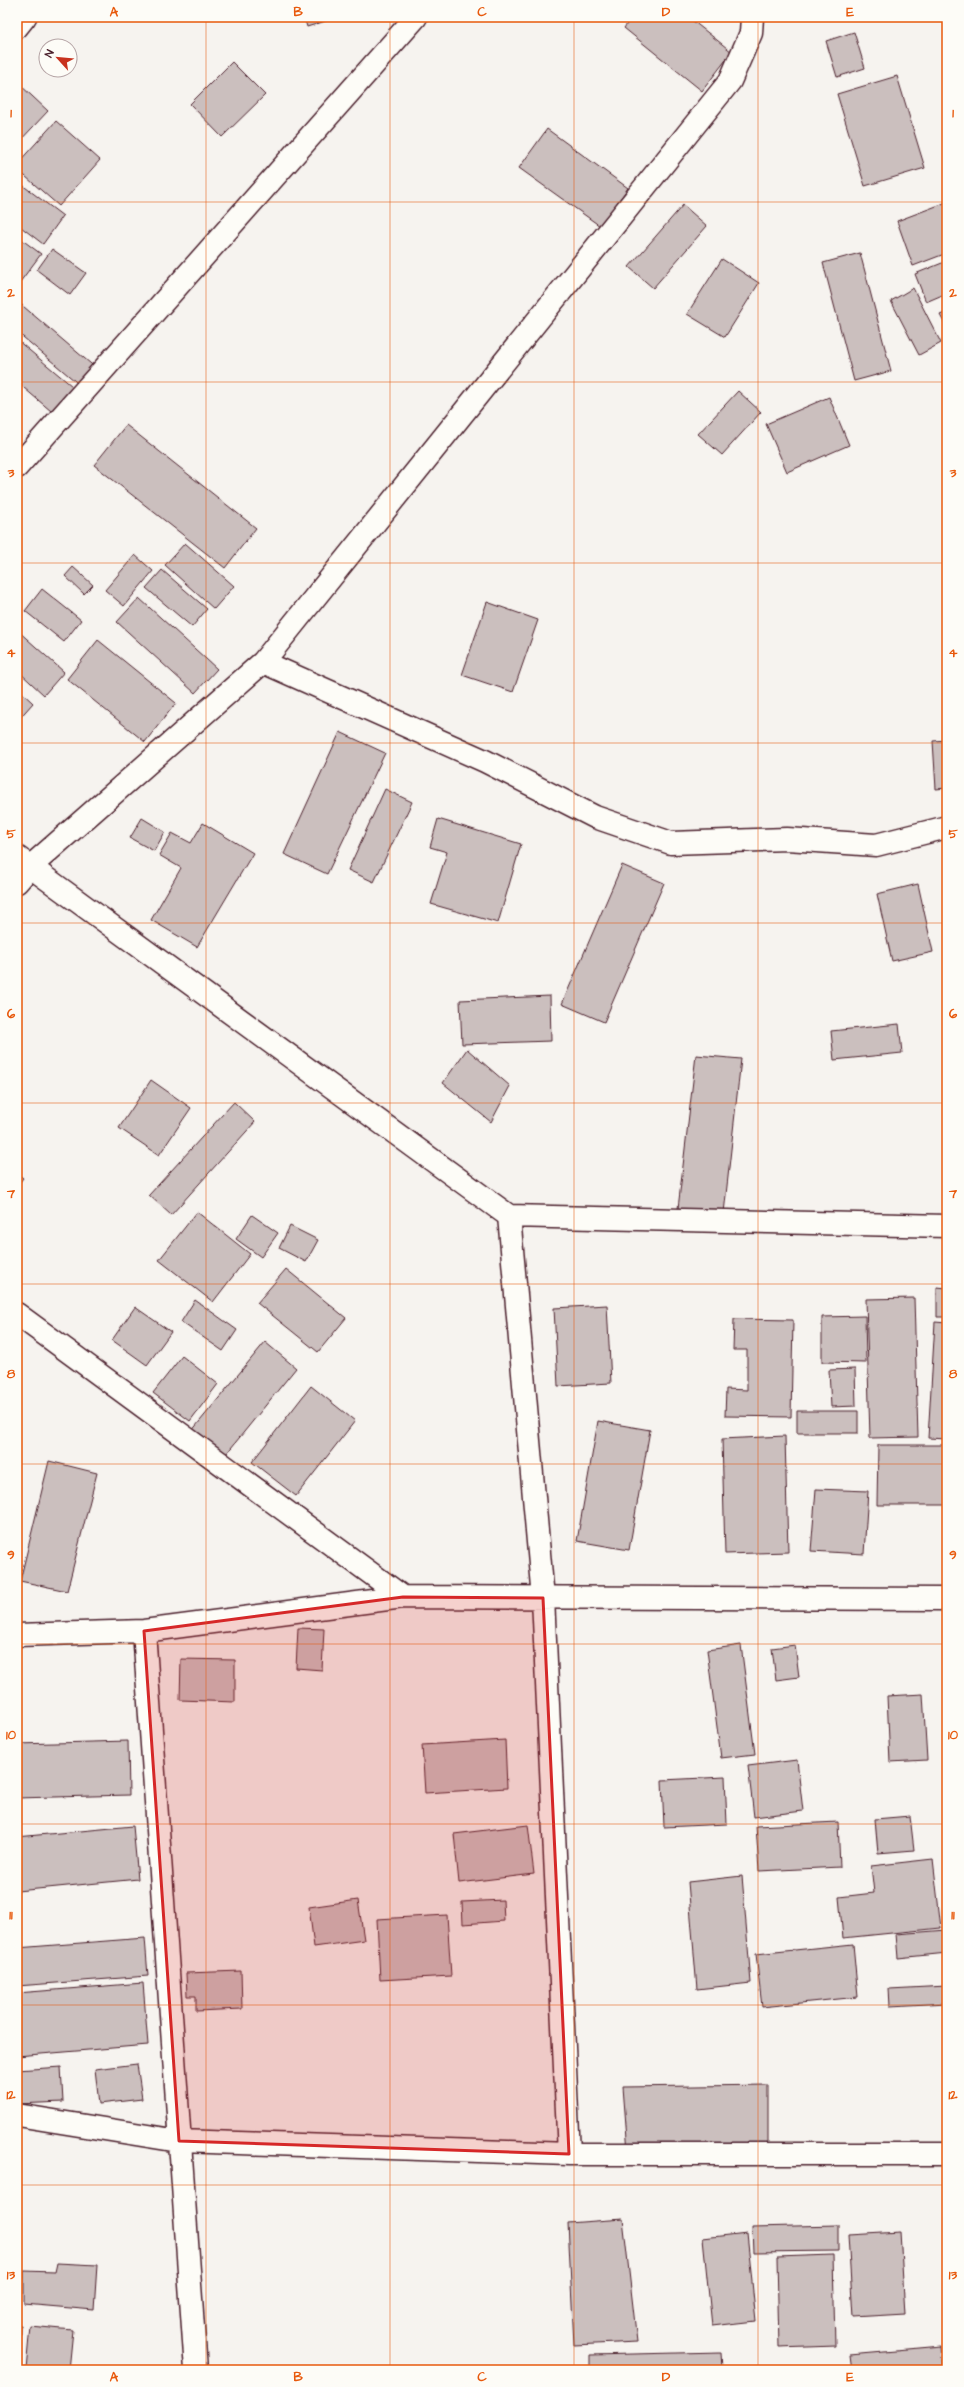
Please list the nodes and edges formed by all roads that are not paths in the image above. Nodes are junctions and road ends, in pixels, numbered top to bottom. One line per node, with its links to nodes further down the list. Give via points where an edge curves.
1 (25, 17): 4 (street)
2 (416, 17): 5 (street)
3 (752, 17): 6 (street, via 751,34 730,81)
4 (17, 27)
5 (17, 467)
6 (263, 662): 7 (street, via 485,761 595,817 671,843 787,839 876,845); 8 (street)
7 (947, 827)
8 (21, 868): 9 (street)
9 (509, 1216): 10 (street); 13 (street)
10 (947, 1226)
11 (17, 1314): 12 (street)
12 (403, 1596): 13 (street); 15 (street)
13 (543, 1598): 14 (street); 19 (street)
14 (947, 1600)
15 (144, 1631): 16 (street); 18 (street)
16 (17, 1635)
17 (17, 2115): 18 (street)
18 (179, 2141): 19 (street); 21 (street)
19 (570, 2154): 20 (street)
20 (947, 2154)
21 (196, 2370)

